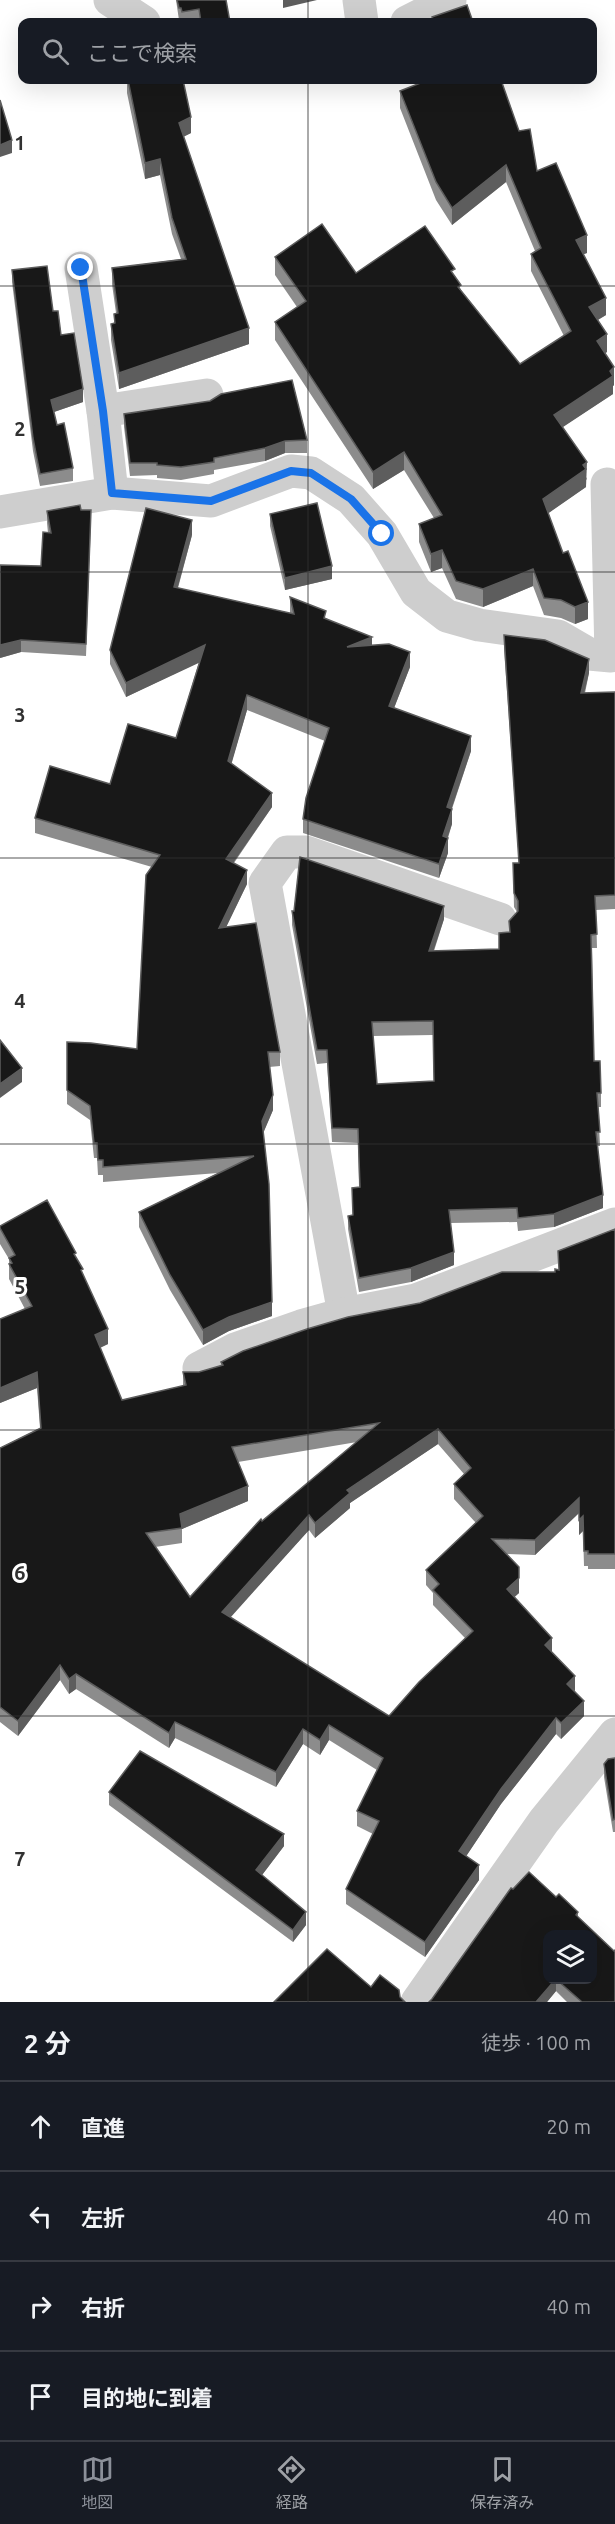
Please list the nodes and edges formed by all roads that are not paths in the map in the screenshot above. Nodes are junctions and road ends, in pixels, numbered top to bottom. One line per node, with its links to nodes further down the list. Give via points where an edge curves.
1 (110, 0): 4 (street)
2 (359, 0): 5 (street)
3 (450, 0): 6 (street)
4 (138, 18)
5 (361, 18)
6 (415, 18)
7 (81, 268): 9 (street)
8 (207, 395): 9 (street)
9 (103, 411): 11 (street)
10 (607, 484): 11 (street, via 611,656 589,654 558,636 479,625 447,616 416,592 382,534 351,499 311,473 291,471 211,501)
11 (112, 493): 12 (street)
12 (0, 512)
13 (500, 919): 15 (street, via 306,852 287,852 265,883)
14 (615, 1224): 15 (street, via 416,1300)
15 (344, 1314): 16 (street, via 235,1349)
16 (200, 1368)
17 (615, 1734): 18 (street, via 544,1821)
18 (417, 2002)

